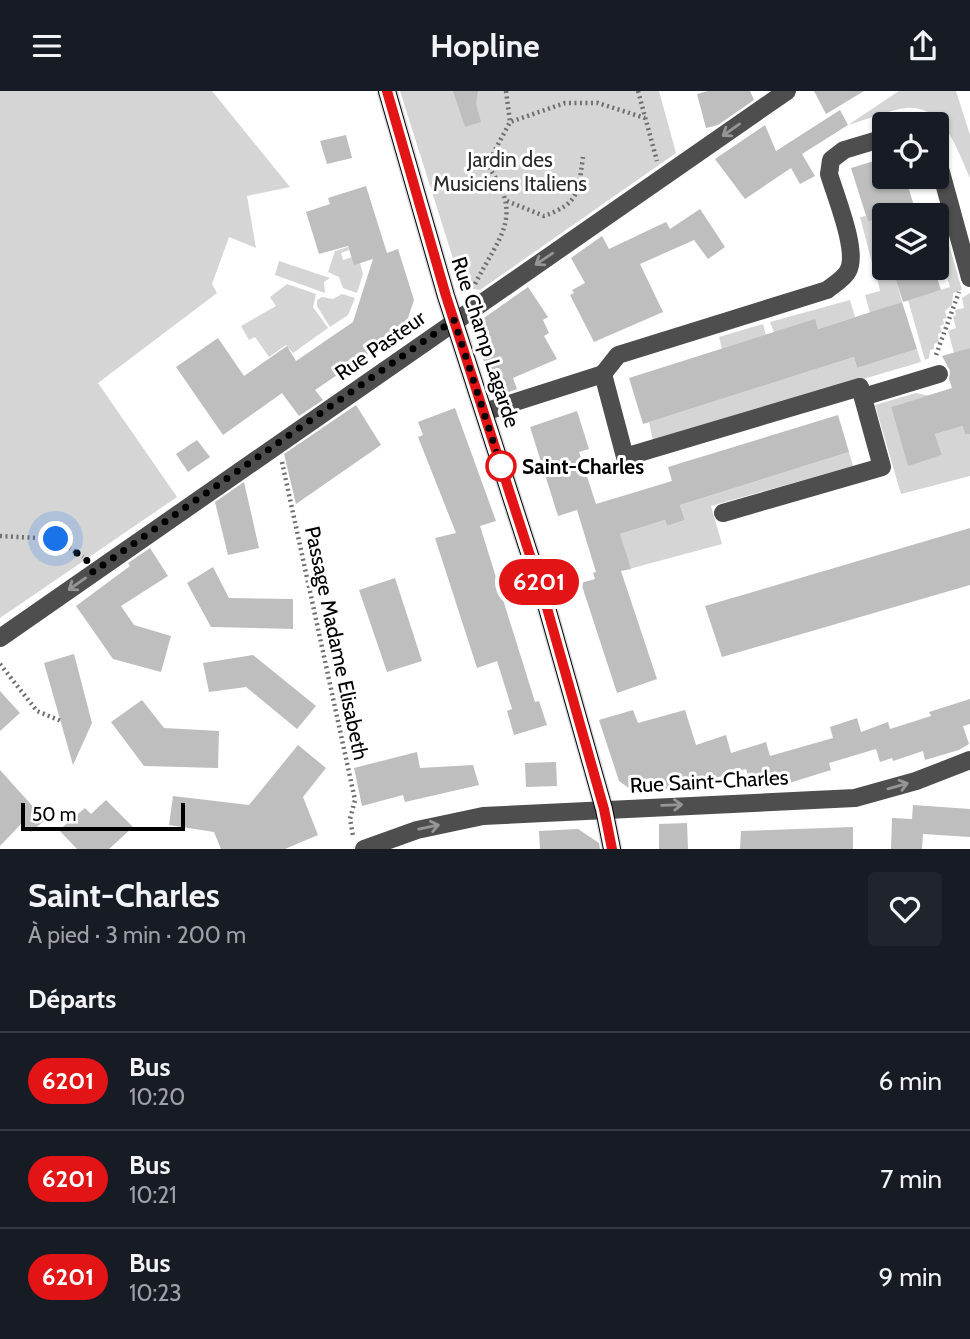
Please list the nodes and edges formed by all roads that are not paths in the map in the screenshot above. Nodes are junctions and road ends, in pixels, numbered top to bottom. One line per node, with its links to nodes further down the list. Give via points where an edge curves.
1 (387, 91): 6 (main road, Rue Champ Lagarde)
2 (787, 91): 6 (street, Rue Pasteur, one-way to 6)
3 (872, 142): 7 (street, via 844,150 831,160 829,174 852,253 848,271 837,282 827,290 618,355)
4 (945, 189): 5 (street)
5 (970, 278)
6 (454, 320): 10 (main road, Rue Champ Lagarde); 12 (street, Rue Pasteur, one-way to 12)
7 (603, 374): 9 (street, via 625,457 860,387); 10 (street)
8 (933, 376): 9 (street)
9 (863, 397): 11 (street, via 882,467)
10 (484, 412): 14 (main road, Rue Champ Lagarde, via 547,608)
11 (723, 513)
12 (0, 638)
13 (970, 760): 14 (street, Rue Saint-Charles, one-way to 13, via 855,798)
14 (604, 809): 15 (street, Rue Saint-Charles, one-way to 14, via 483,816); 16 (main road, Rue Champ Lagarde)
15 (360, 845)
16 (612, 849)

